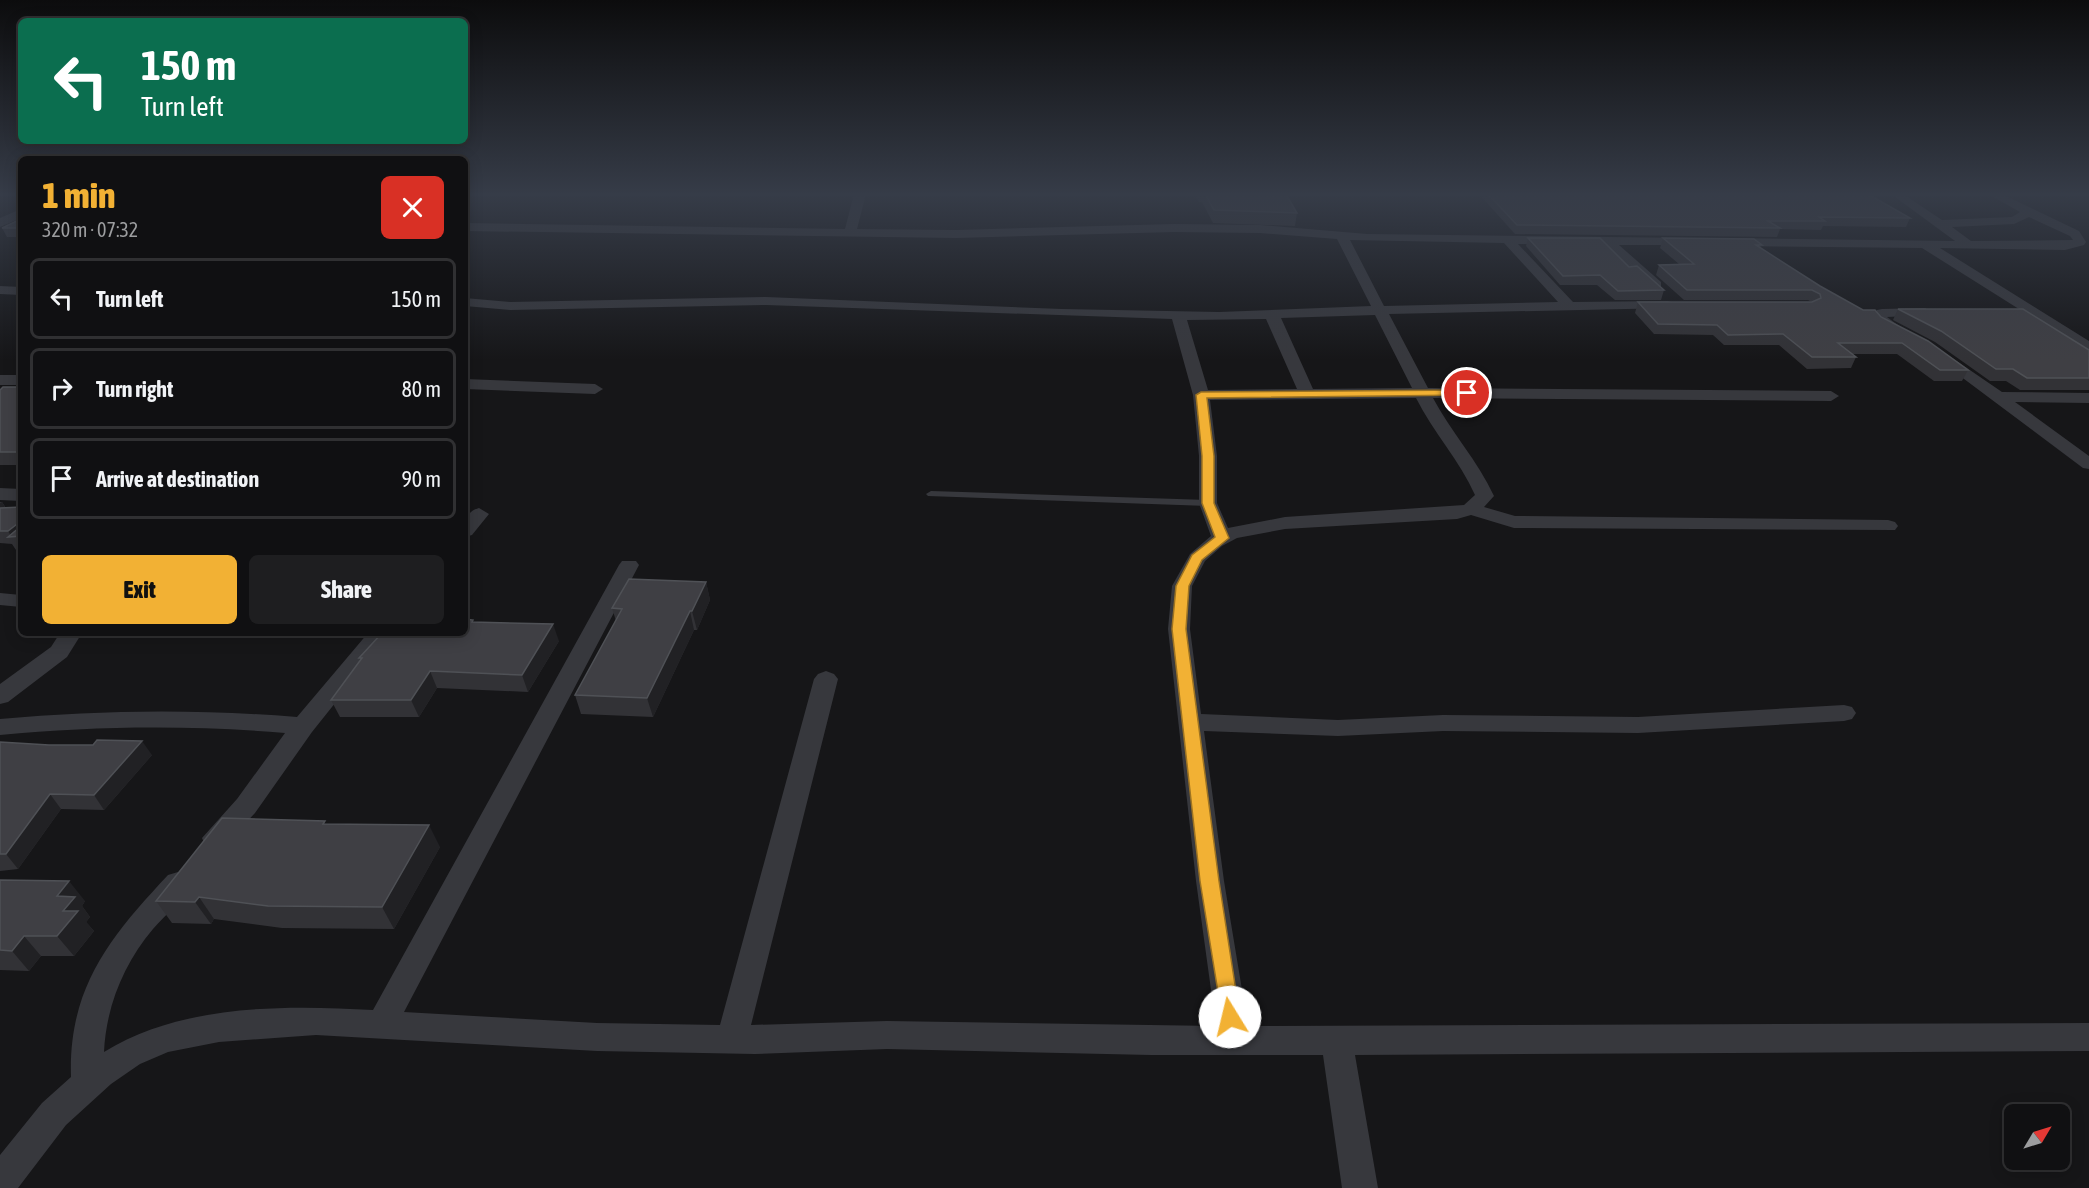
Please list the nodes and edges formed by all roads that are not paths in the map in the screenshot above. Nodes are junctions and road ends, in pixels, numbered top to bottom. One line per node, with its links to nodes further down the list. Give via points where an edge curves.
1 (1348, 249): 9 (street)
2 (1517, 249): 8 (street)
3 (1616, 249): 8 (street, via 1678,305)
4 (1932, 249): 12 (street)
5 (0, 290): 6 (street)
6 (18, 291)
7 (468, 302): 13 (street, via 510,306 766,301)
8 (1570, 307): 9 (street)
9 (1379, 311): 14 (street); 20 (street)
10 (1935, 312): 24 (street, via 1890,312 1879,319 1924,344)
11 (2001, 313): 12 (street)
12 (2034, 314): 15 (street)
13 (1178, 315): 14 (street); 22 (street)
14 (1272, 315): 21 (street)
15 (2089, 348)
16 (0, 380): 17 (street)
17 (18, 380)
18 (468, 384): 19 (street)
19 (595, 389)
20 (1422, 393): 21 (street); 23 (street); 31 (street, via 1485,496)
21 (1307, 394): 22 (street)
22 (1201, 395): 30 (street, via 1208,456)
23 (1831, 396)
24 (1998, 397): 25 (street); 26 (street)
25 (2089, 398)
26 (2089, 464)
27 (0, 494): 29 (street)
28 (931, 494): 30 (lane)
29 (18, 495)
30 (1208, 503): 35 (street)
31 (1471, 509): 33 (street, via 1514,522); 35 (street, via 1426,516 1285,523)
32 (479, 514): 34 (street)
33 (1888, 526)
34 (468, 527)
35 (1222, 538): 44 (street, via 1197,558 1182,586 1179,629)
36 (629, 565): 47 (street)
37 (0, 599): 38 (street)
38 (18, 601)
39 (69, 636): 42 (street, via 59,652)
40 (378, 636): 45 (street)
41 (826, 679): 49 (street)
42 (0, 696)
43 (1844, 713): 44 (street, via 1638,725 1443,723 1338,728)
44 (1190, 722): 50 (street)
45 (303, 726): 46 (street, via 245,721 75,720); 52 (street, via 246,806 128,939 97,997 85,1054)
46 (0, 727)
47 (381, 1025): 49 (street, via 597,1037); 52 (street, via 316,1021 219,1028 164,1038 129,1054)
48 (2089, 1037): 51 (street)
49 (732, 1039): 50 (street, via 887,1035 1079,1041)
50 (1234, 1039): 51 (street)
51 (1337, 1039): 54 (street)
52 (88, 1084): 53 (street, via 54,1114)
53 (0, 1183)
54 (1360, 1188)

